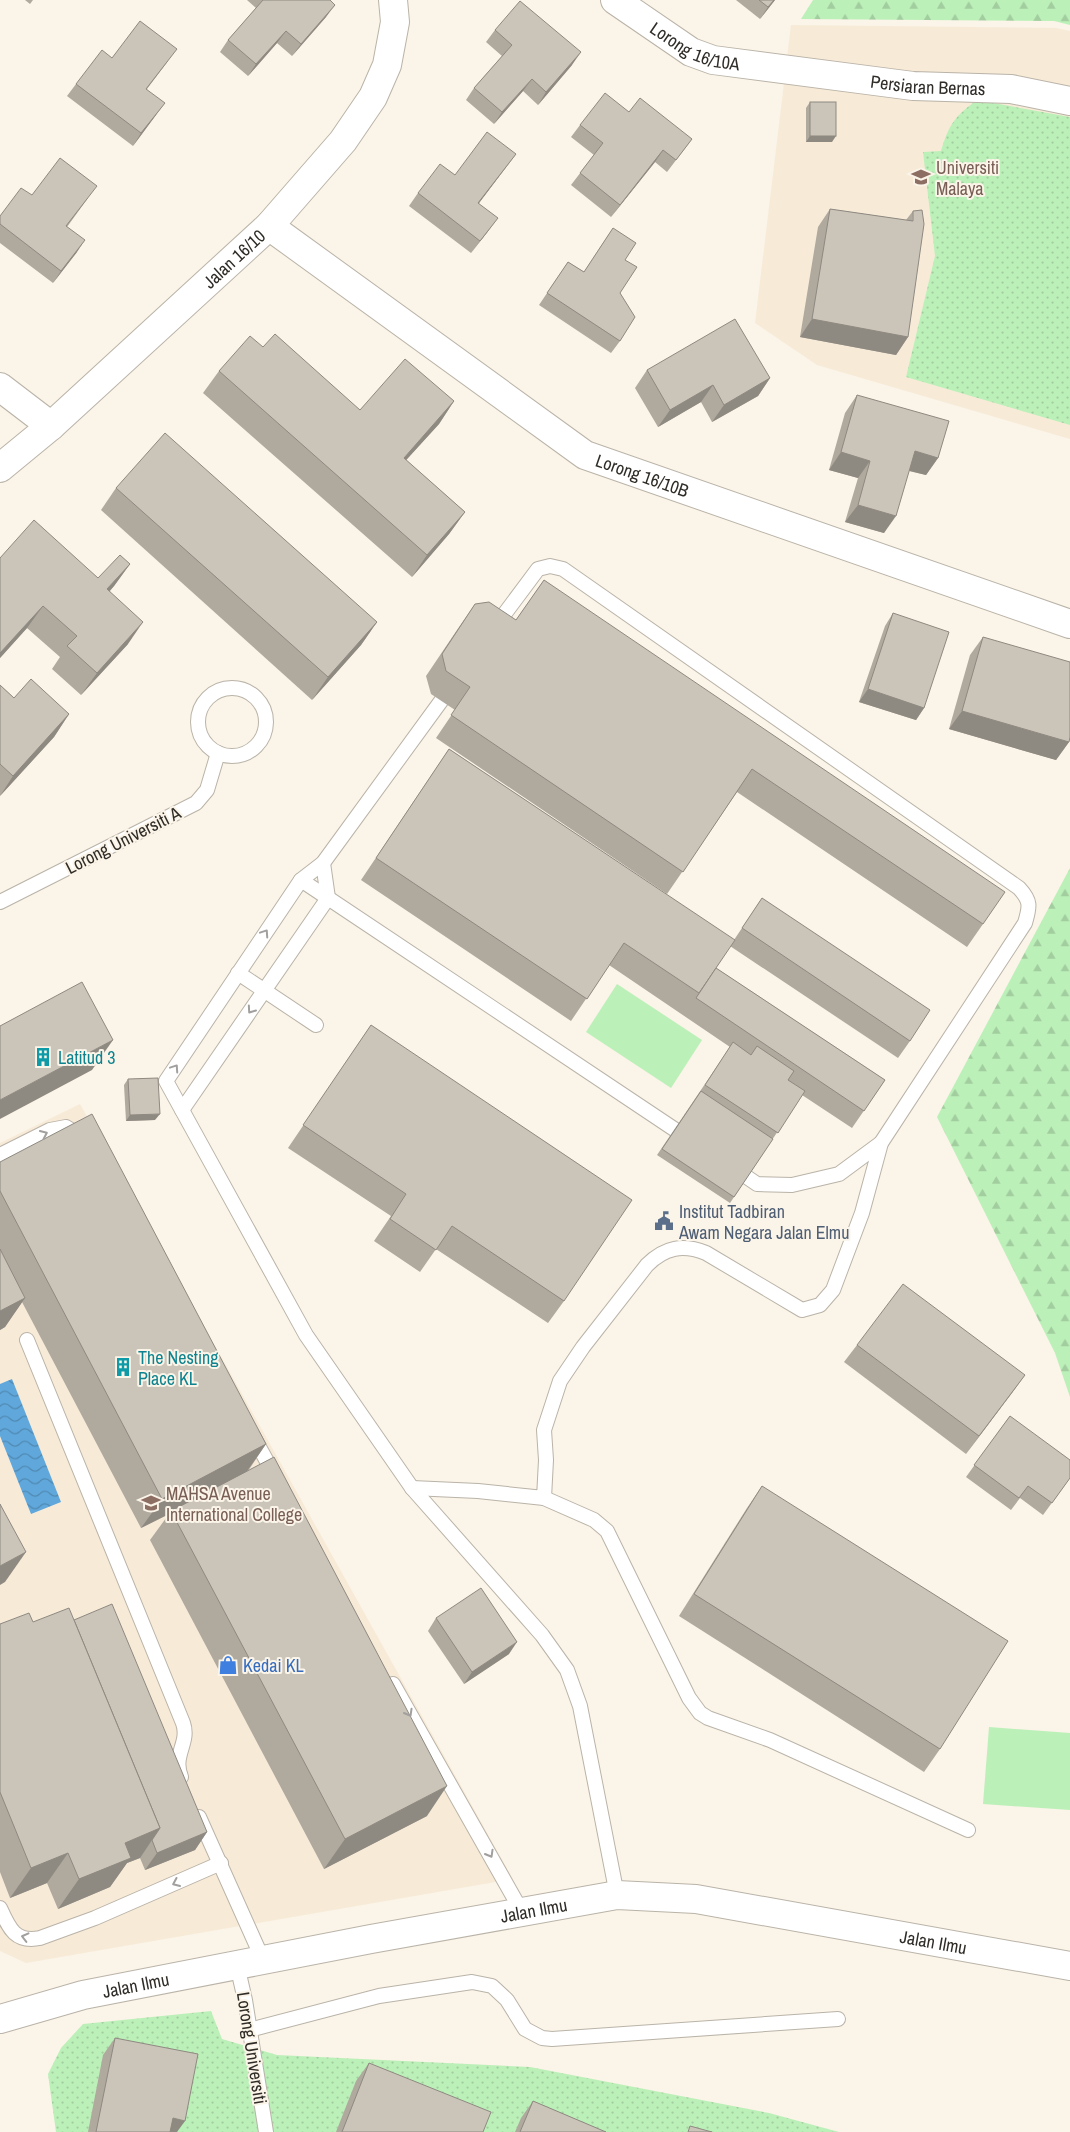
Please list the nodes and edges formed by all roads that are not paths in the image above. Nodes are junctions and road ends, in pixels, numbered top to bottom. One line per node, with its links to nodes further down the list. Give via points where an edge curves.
1 (412, 0): 3 (street)
2 (615, 0): 4 (street, Lorong 16/10A, via 691,52 713,60)
3 (394, 11): 6 (street, Jalan 16/10, via 387,65 373,97 343,142)
4 (786, 68): 5 (street, Persiaran Bernas, via 914,86 1011,89)
5 (1070, 101)
6 (269, 226): 8 (street, Jalan 16/10); 10 (street, Lorong 16/10B, via 585,455)
7 (0, 387): 8 (street)
8 (51, 426): 9 (street, Jalan 16/10)
9 (0, 468)
10 (1070, 624)
11 (484, 642): 22 (lane, via 538,569 550,566 563,570 1019,888 1028,898 1025,922)
12 (461, 674): 14 (lane)
13 (218, 754): 13 (lane, via 207,746 200,734 201,708 220,690 246,691 257,699 264,711 263,737 255,748 244,754 230,757); 17 (lane, Lorong Universiti A, via 207,790 196,803)
14 (323, 863): 15 (lane); 16 (lane)
15 (301, 880): 16 (lane); 18 (lane, one-way to 15)
16 (328, 898): 19 (lane); 23 (lane)
17 (0, 902)
18 (238, 972): 19 (lane); 21 (lane, one-way to 18, via 166,1081)
19 (265, 990): 20 (lane); 21 (lane, one-way to 21)
20 (316, 1025)
21 (182, 1110): 29 (lane, via 306,1335)
22 (881, 1143): 26 (lane, via 839,1174 792,1185 757,1184); 31 (lane, via 833,1290 820,1305 802,1310 694,1248 668,1249 647,1265 560,1381 544,1430)
23 (699, 1145)
24 (88, 1146): 25 (lane, one-way to 24, via 50,1130 66,1127 83,1137)
25 (0, 1155)
26 (724, 1162)
27 (27, 1340): 34 (lane, via 183,1723 185,1735 177,1768)
28 (245, 1422): 30 (lane)
29 (412, 1488): 31 (lane); 35 (lane, via 542,1635 567,1670 580,1706)
30 (284, 1492)
31 (544, 1498): 33 (lane, via 594,1520 607,1531 689,1698 700,1713 770,1740)
32 (387, 1673): 37 (lane, one-way to 37)
33 (968, 1830)
34 (221, 1863): 36 (lane, one-way to 36, via 95,1918 40,1938 30,1940 13,1933); 38 (lane)
35 (617, 1895): 37 (street, Jalan Ilmu); 40 (street, Jalan Ilmu, via 696,1899)
36 (0, 1908)
37 (522, 1912): 38 (street, Jalan Ilmu)
38 (263, 1960): 39 (street, Jalan Ilmu)
39 (237, 1965): 41 (street, Jalan Ilmu, via 83,1995); 43 (lane, Lorong Universiti)
40 (1070, 1966)
41 (0, 2019)
42 (838, 2019): 43 (lane, via 542,2038 525,2029 500,1992 492,1986 472,1982 379,1996)
43 (249, 2030): 44 (lane, Lorong Universiti)
44 (266, 2132)

